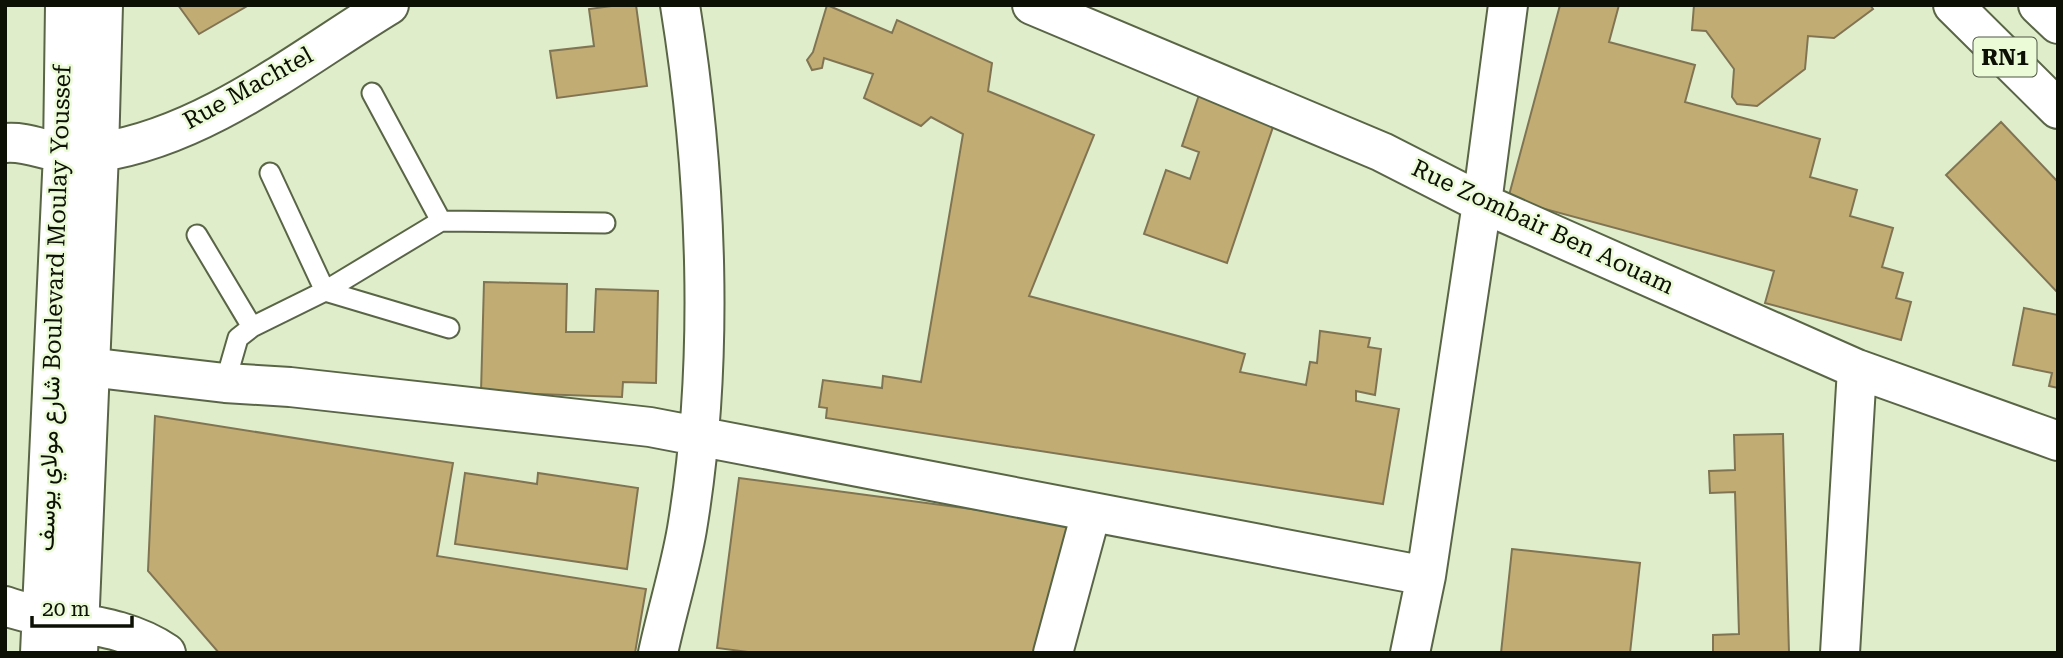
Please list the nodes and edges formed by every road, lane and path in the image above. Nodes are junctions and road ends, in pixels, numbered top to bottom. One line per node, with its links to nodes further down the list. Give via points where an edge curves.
1 (65, 5): 13 (main road, شارع مولاي يوسف Boulevard Moulay Youssef)
2 (103, 5): 13 (main road, شارع مولاي يوسف Boulevard Moulay Youssef)
3 (389, 5): 13 (main road, Rue Machtel, via 222,107 149,140)
4 (680, 5): 25 (main road, via 697,138 703,243)
5 (1031, 5): 15 (main road, Rue Zombair Ben Aouam, via 1382,152)
6 (1508, 5): 15 (main road)
7 (1953, 5): 11 (main road, RN1)
8 (2038, 5): 9 (main road, RN1)
9 (2058, 24)
10 (372, 93): 16 (lane)
11 (2058, 109)
12 (5, 143): 13 (main road)
13 (81, 153): 22 (main road, شارع مولاي يوسف Boulevard Moulay Youssef); 29 (main road, شارع مولاي يوسف Boulevard Moulay Youssef)
14 (270, 173): 19 (lane)
15 (1482, 203): 23 (main road, Rue Zombair Ben Aouam); 28 (main road)
16 (441, 221): 17 (lane); 19 (lane)
17 (605, 223)
18 (197, 236): 20 (lane)
19 (325, 291): 20 (lane); 21 (lane)
20 (252, 327): 24 (lane, via 238,338)
21 (449, 328)
22 (88, 367): 24 (main road); 30 (main road, شارع مولاي يوسف Boulevard Moulay Youssef)
23 (1857, 369): 26 (main road, Rue Zombair Ben Aouam); 35 (main road)
24 (225, 383): 25 (main road)
25 (698, 435): 27 (main road); 32 (main road, via 687,530)
26 (2058, 441)
27 (1091, 513): 28 (main road); 33 (main road)
28 (1426, 576): 34 (main road)
29 (28, 625): 30 (main road)
30 (78, 637): 31 (main road, via 119,631)
31 (166, 653)
32 (658, 653)
33 (1053, 653)
34 (1410, 653)
35 (1840, 653)

